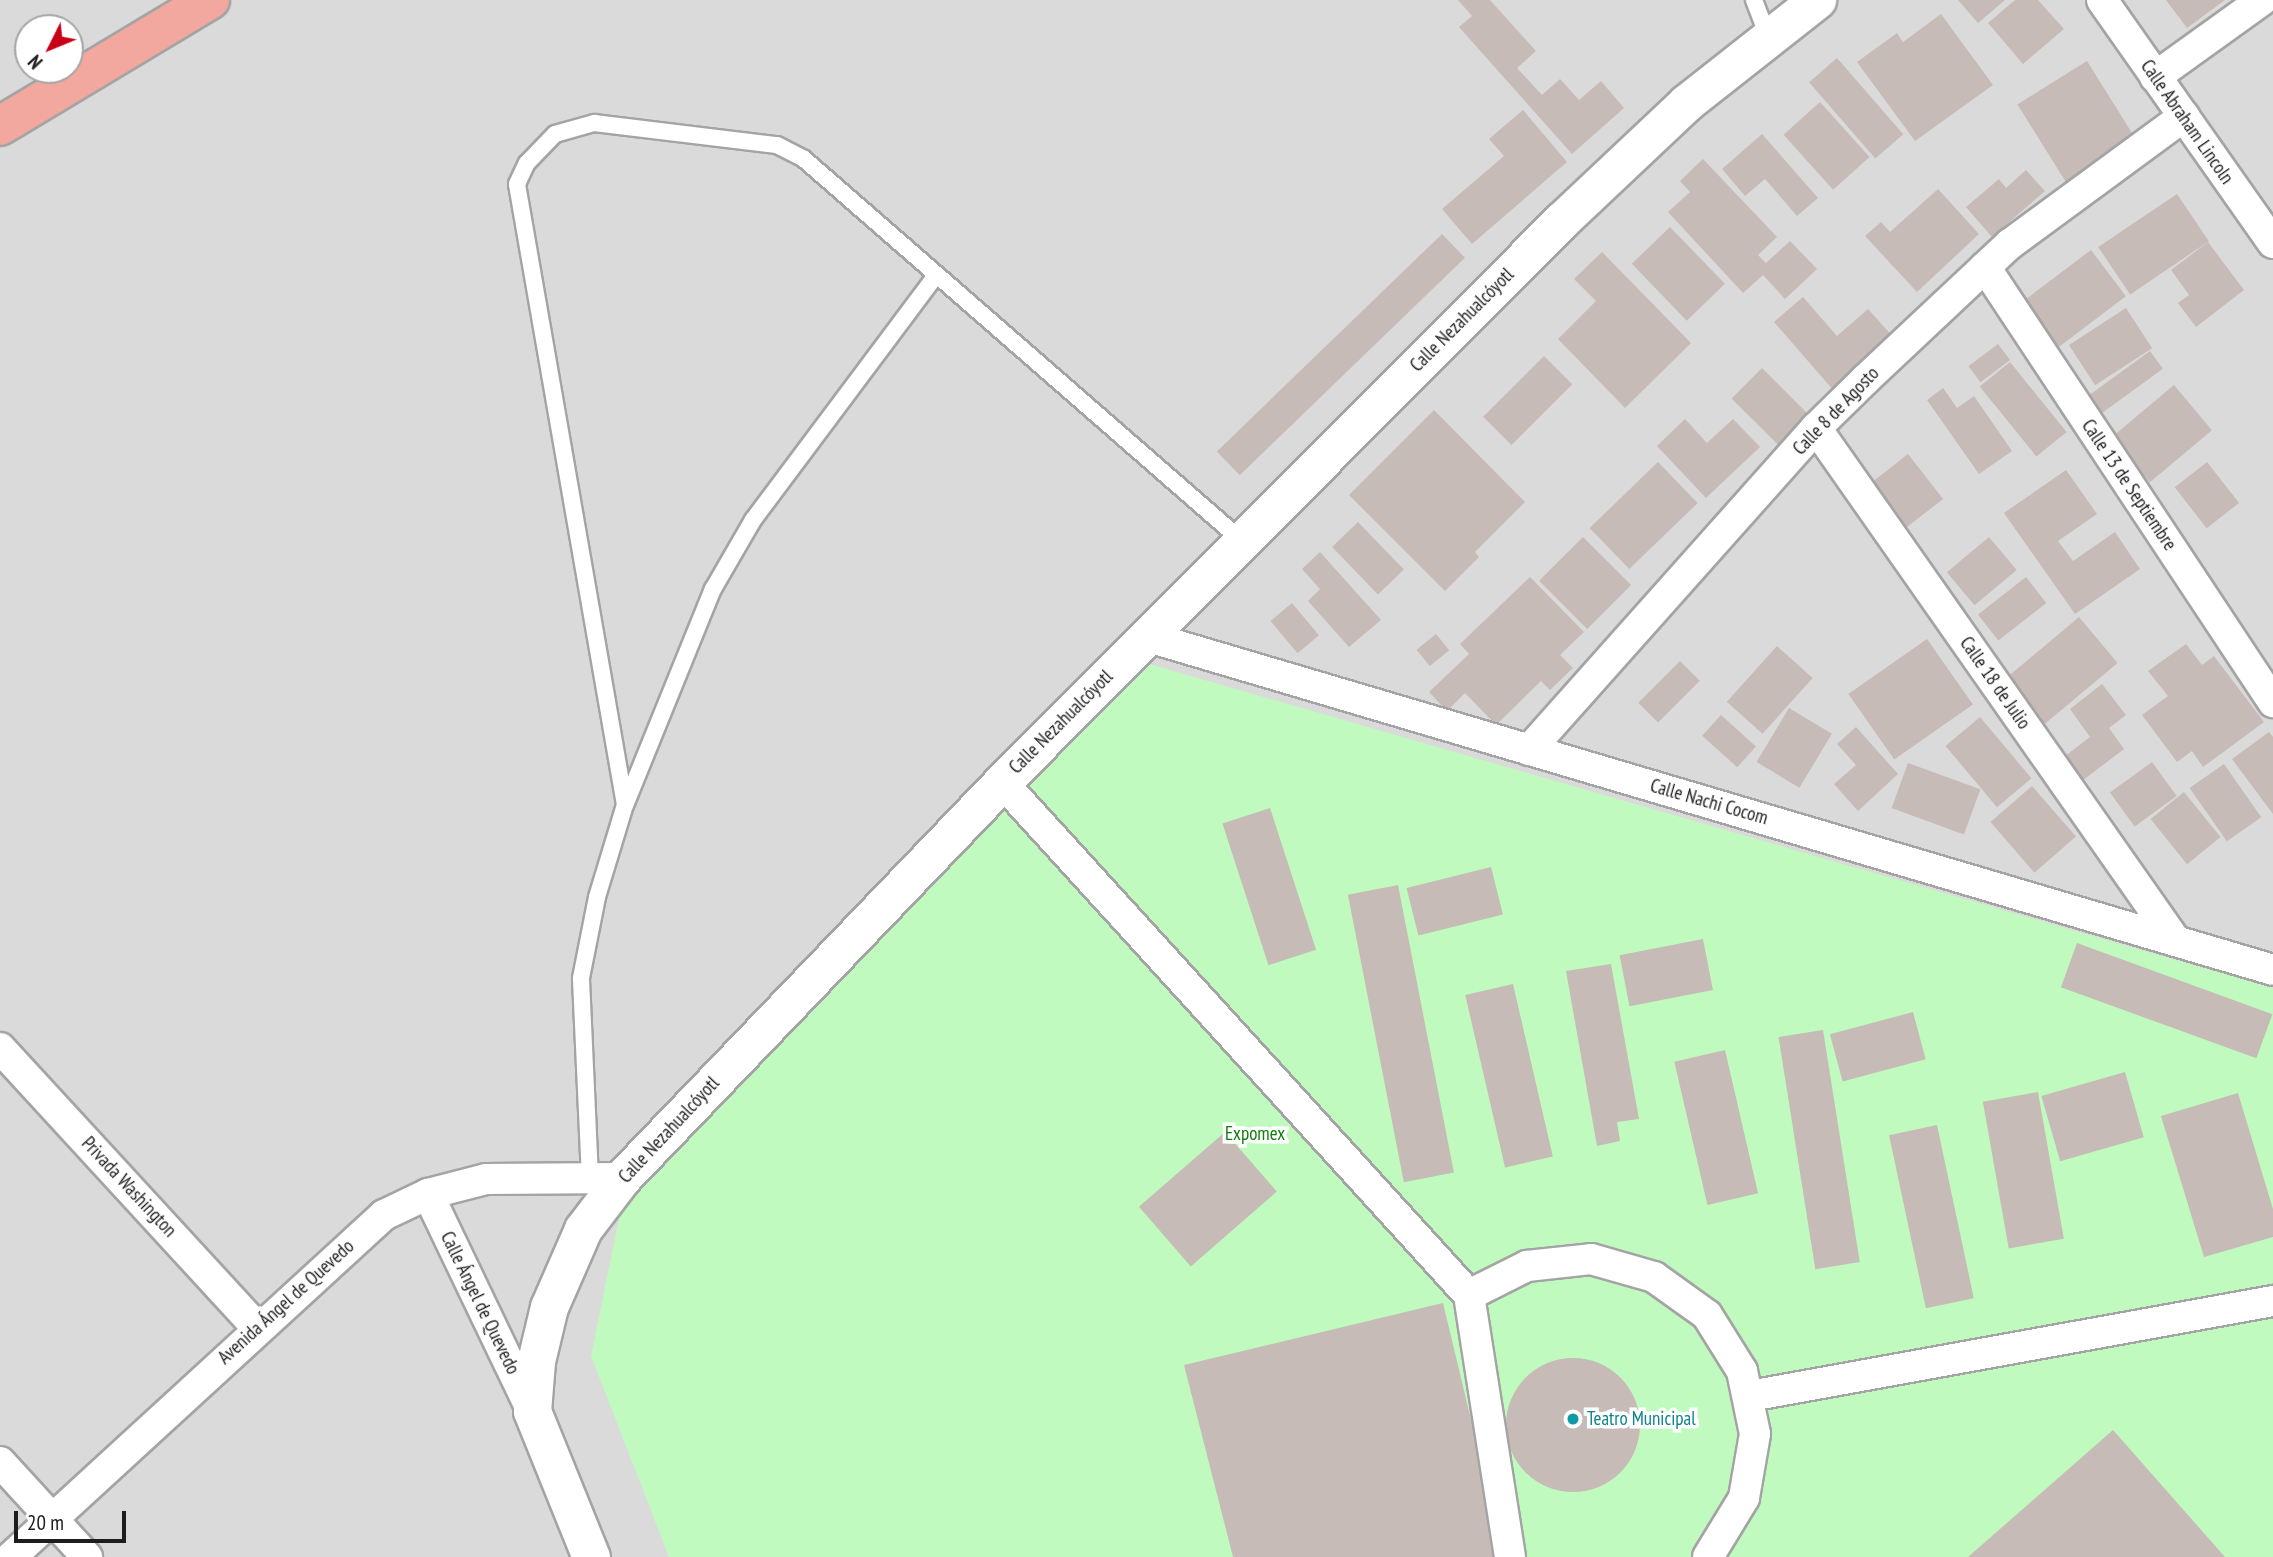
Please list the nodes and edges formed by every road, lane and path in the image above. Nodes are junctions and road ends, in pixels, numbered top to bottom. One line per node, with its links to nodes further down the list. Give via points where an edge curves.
1 (210, 0): 9 (highway)
2 (1754, 0): 6 (lane)
3 (1817, 0): 6 (street, Calle Nezahualcóyotl)
4 (2102, 0): 7 (street, Calle Abraham Lincoln)
5 (2262, 0): 7 (street)
6 (1768, 37): 14 (street, Calle Nezahualcóyotl, via 1686,103 1561,221)
7 (2155, 77): 8 (street, Calle Abraham Lincoln)
8 (2184, 116): 10 (street, Calle Abraham Lincoln); 11 (street, Calle 8 de Agosto)
9 (0, 126)
10 (2273, 243)
11 (1985, 267): 13 (street, Calle 8 de Agosto); 16 (street, Calle 13 de Septiembre)
12 (936, 275): 14 (lane); 19 (lane, via 753,520 713,589); 19 (lane, via 804,159 777,145 594,123 555,134 527,163 517,184)
13 (1816, 428): 17 (street, Calle 8 de Agosto); 20 (street, Calle 18 de Julio)
14 (1241, 540): 15 (street, Calle Nezahualcóyotl)
15 (1145, 636): 17 (street, Calle Nachi Cocom); 18 (street, Calle Nezahualcóyotl)
16 (2273, 702)
17 (1529, 750): 20 (street, Calle Nachi Cocom)
18 (1002, 782): 23 (street, Calle Nezahualcóyotl); 25 (street)
19 (625, 805): 23 (lane, via 597,897 581,978)
20 (2173, 937): 21 (street, Calle Nachi Cocom)
21 (2273, 970)
22 (0, 1048): 27 (street, Privada Washington)
23 (606, 1178): 24 (street, Avenida Ángel de Quevedo, via 486,1179); 29 (street, Calle Nezahualcóyotl, via 549,1307 536,1361)
24 (428, 1194): 27 (street, Avenida Ángel de Quevedo, via 384,1215); 29 (street, Calle Ángel de Quevedo)
25 (1469, 1295): 28 (street, via 1507,1274 1559,1259 1624,1265 1682,1293 1707,1315 1727,1341); 35 (street)
26 (2273, 1301): 28 (street)
27 (257, 1327): 31 (street, Avenida Ángel de Quevedo)
28 (1750, 1396): 36 (street, via 1755,1434 1744,1498 1730,1528)
29 (532, 1411): 34 (street, Calle Nezahualcóyotl)
30 (0, 1462): 31 (street)
31 (52, 1519): 32 (street, Avenida Ángel de Quevedo); 33 (street)
32 (11, 1557)
33 (87, 1557)
34 (591, 1557)
35 (1510, 1557)
36 (1707, 1557)

